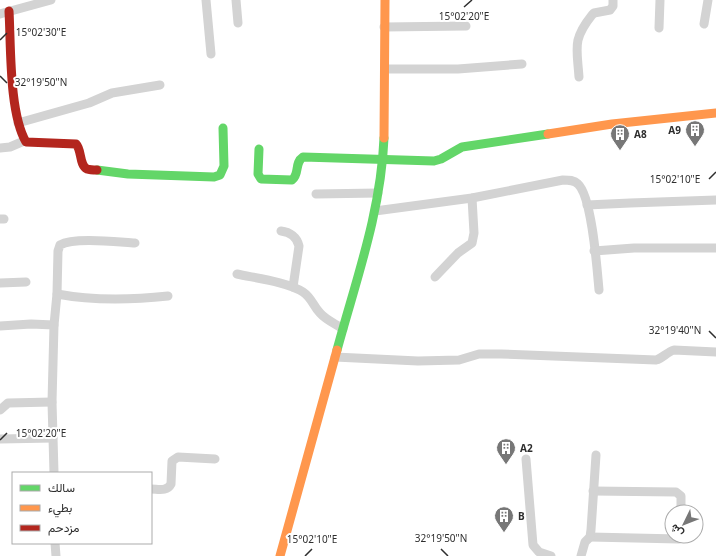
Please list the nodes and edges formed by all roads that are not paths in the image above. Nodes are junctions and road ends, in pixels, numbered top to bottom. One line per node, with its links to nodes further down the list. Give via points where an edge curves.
1 (51, 0): 8 (street)
2 (206, 0): 16 (street)
3 (236, 0): 11 (street)
4 (385, 0): 14 (street)
5 (613, 0): 19 (street, via 610,10 594,13 578,36)
6 (660, 0): 15 (street)
7 (708, 0): 12 (street)
8 (33, 3): 9 (street)
9 (10, 11): 10 (street); 22 (street, via 14,100)
10 (0, 14)
11 (238, 23)
12 (704, 24)
13 (466, 26): 14 (street)
14 (384, 28): 18 (street)
15 (659, 28)
16 (212, 54)
17 (522, 64): 18 (street, via 458,69)
18 (385, 69): 27 (street)
19 (579, 77)
20 (160, 85): 22 (street, via 112,93 89,103)
21 (716, 113): 27 (street, via 612,124 462,147 438,160)
22 (18, 123): 24 (street)
23 (223, 128): 24 (street, via 224,166 220,175 214,177 128,174 87,168 82,164 80,150 76,144)
24 (24, 141): 25 (street)
25 (0, 148)
26 (259, 149): 27 (street, via 258,174 263,180 295,179 297,162 303,157)
27 (383, 160): 28 (street)
28 (378, 193): 29 (street); 33 (street)
29 (316, 194)
30 (472, 198): 32 (street, via 570,180 580,185); 33 (street); 39 (street, via 472,243 458,253)
31 (716, 200): 32 (street)
32 (587, 205): 37 (street)
33 (375, 211): 48 (street)
34 (281, 231): 42 (street, via 293,235 299,246)
35 (135, 243): 44 (street, via 79,241 60,245)
36 (716, 248): 37 (street)
37 (594, 250): 43 (street)
38 (237, 274): 42 (street)
39 (435, 277)
40 (26, 282): 41 (street)
41 (0, 283)
42 (294, 287): 48 (street, via 309,297 324,317)
43 (599, 290)
44 (57, 294): 45 (street, via 97,299); 46 (street)
45 (168, 296)
46 (54, 325): 47 (street); 51 (street)
47 (0, 326)
48 (343, 329): 50 (street)
49 (716, 352): 50 (street, via 674,350 656,360 494,354 459,360 418,361)
50 (335, 357): 66 (street)
51 (52, 402): 52 (street, via 8,403); 53 (street)
52 (0, 410)
53 (53, 438): 54 (street); 58 (street)
54 (0, 439)
55 (596, 455): 60 (street)
56 (215, 459): 59 (street, via 178,457 172,461 169,488)
57 (526, 459): 67 (street, via 533,544 539,552)
58 (54, 472)
59 (152, 489)
60 (594, 491): 61 (street, via 676,492 681,496); 62 (street)
61 (681, 504)
62 (590, 537): 63 (street); 68 (street, via 585,542)
63 (664, 539)
64 (55, 544): 65 (street)
65 (56, 556)
66 (280, 556)
67 (551, 556)
68 (581, 556)

